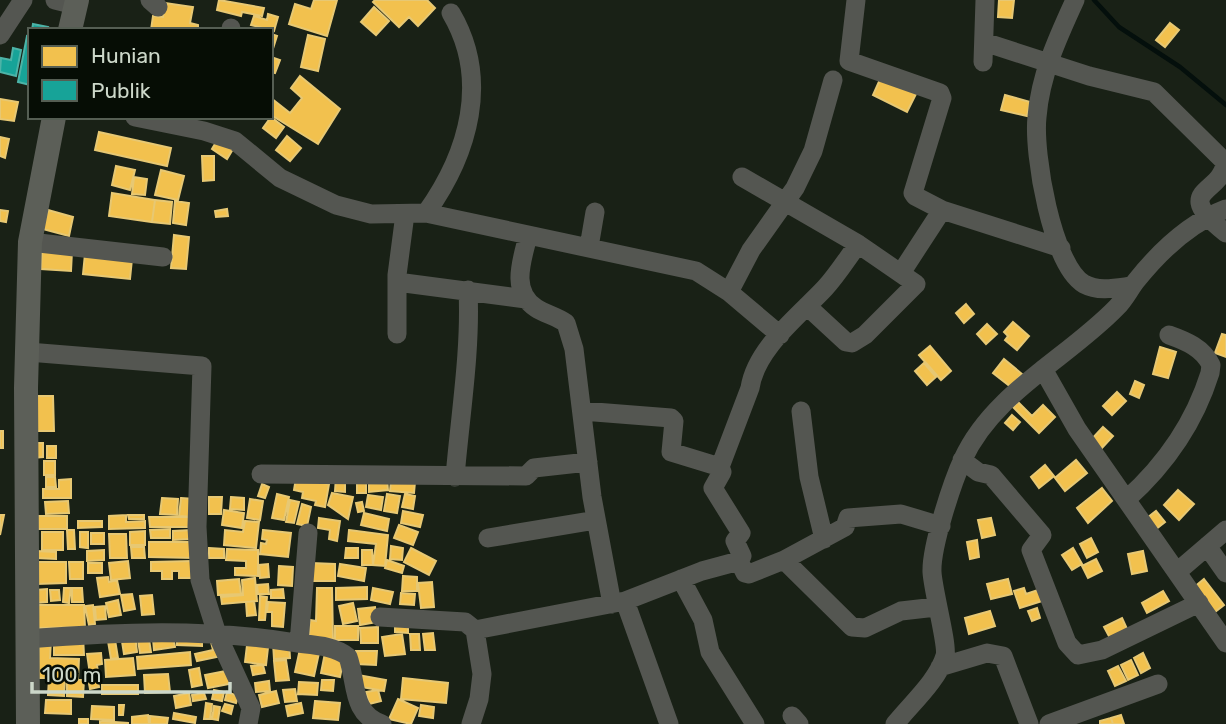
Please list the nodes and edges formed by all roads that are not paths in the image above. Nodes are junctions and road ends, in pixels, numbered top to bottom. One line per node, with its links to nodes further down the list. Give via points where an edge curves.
1 (23, 0): 8 (street)
2 (856, 0): 19 (street, via 849,61 940,93 913,193)
3 (985, 0): 9 (street)
4 (1075, 0): 11 (street)
5 (69, 2): 7 (main road)
6 (451, 13): 21 (street, via 465,36 472,63 468,127 448,182)
7 (71, 28)
8 (0, 35)
9 (984, 42): 10 (street); 11 (street)
10 (983, 62)
11 (1049, 63): 23 (street, via 1154,92 1222,158 1224,170 1201,195); 29 (street, via 1037,117 1038,159)
12 (833, 80): 17 (street, via 813,151)
13 (54, 119): 26 (main road)
14 (148, 119): 15 (street)
15 (187, 125): 22 (street, via 235,141 280,178 336,205 371,214)
16 (741, 177): 17 (street)
17 (786, 201): 27 (street); 34 (street, via 751,250)
18 (1226, 209): 23 (street)
19 (942, 210): 29 (street); 31 (street)
20 (594, 212): 28 (street)
21 (426, 213): 22 (street); 25 (street)
22 (405, 214): 32 (street)
23 (1205, 217): 24 (street); 35 (street, via 1160,252)
24 (1226, 233)
25 (528, 236): 28 (street); 36 (street, via 520,273)
26 (30, 242): 30 (street); 41 (main road)
27 (858, 244): 31 (street); 37 (street)
28 (589, 247): 34 (street, via 696,271)
29 (1056, 248): 35 (street, via 1070,270 1089,287)
30 (163, 257)
31 (901, 273): 37 (street, via 916,285 856,342 846,342)
32 (397, 282): 33 (street); 38 (street)
33 (468, 290): 36 (street); 49 (street, via 470,331)
34 (729, 292): 39 (street)
35 (1126, 295): 42 (street)
36 (526, 299): 43 (street, via 566,323)
37 (807, 306): 39 (street)
38 (397, 334)
39 (779, 335): 47 (street, via 751,376)
40 (1169, 335): 50 (street, via 1202,352 1211,365 1210,373 1187,430)
41 (28, 352): 68 (street, via 202,366 197,527 201,580); 69 (main road)
42 (1043, 369): 45 (street, via 979,430); 50 (street, via 1077,429)
43 (582, 411): 46 (street); 47 (street, via 673,418 671,452)
44 (801, 411): 56 (street, via 809,477)
45 (962, 460): 52 (street); 64 (street, via 991,475 1042,536 1031,550 1067,643 1077,655 1102,650)
46 (588, 462): 49 (street, via 534,468 526,476); 51 (street)
47 (720, 467): 59 (street, via 713,488 741,533 735,541 742,556)
48 (261, 474): 49 (street)
49 (455, 477)
50 (1127, 499): 60 (street)
51 (596, 520): 55 (street); 63 (street)
52 (942, 526): 56 (street, via 901,514 867,516 848,519 846,527); 65 (street, via 932,569)
53 (1226, 530): 57 (street)
54 (308, 533): 70 (street)
55 (488, 538)
56 (824, 539): 58 (street)
57 (1207, 546): 60 (street); 61 (street)
58 (785, 560): 59 (street, via 747,574); 65 (street, via 852,627 865,628 901,611)
59 (739, 561): 62 (street)
60 (1177, 572): 64 (street)
61 (1226, 573)
62 (681, 579): 63 (street); 79 (street, via 703,620 710,652)
63 (619, 602): 67 (street); 78 (street)
64 (1199, 603): 71 (street)
65 (936, 607): 72 (street, via 946,653)
66 (380, 617): 67 (street, via 465,622)
67 (475, 630): 77 (street, via 482,674)
68 (219, 634): 69 (street, via 135,631); 70 (street); 74 (street)
69 (27, 639): 75 (main road)
70 (299, 643): 76 (street, via 348,657 361,707)
71 (1226, 643)
72 (940, 667): 80 (street); 81 (street, via 987,653 1003,656)
73 (1158, 684): 82 (street)
74 (253, 721)
75 (28, 724)
76 (382, 724)
77 (471, 724)
78 (670, 724)
79 (755, 724)
80 (895, 724)
81 (1029, 724)
82 (1049, 724)

